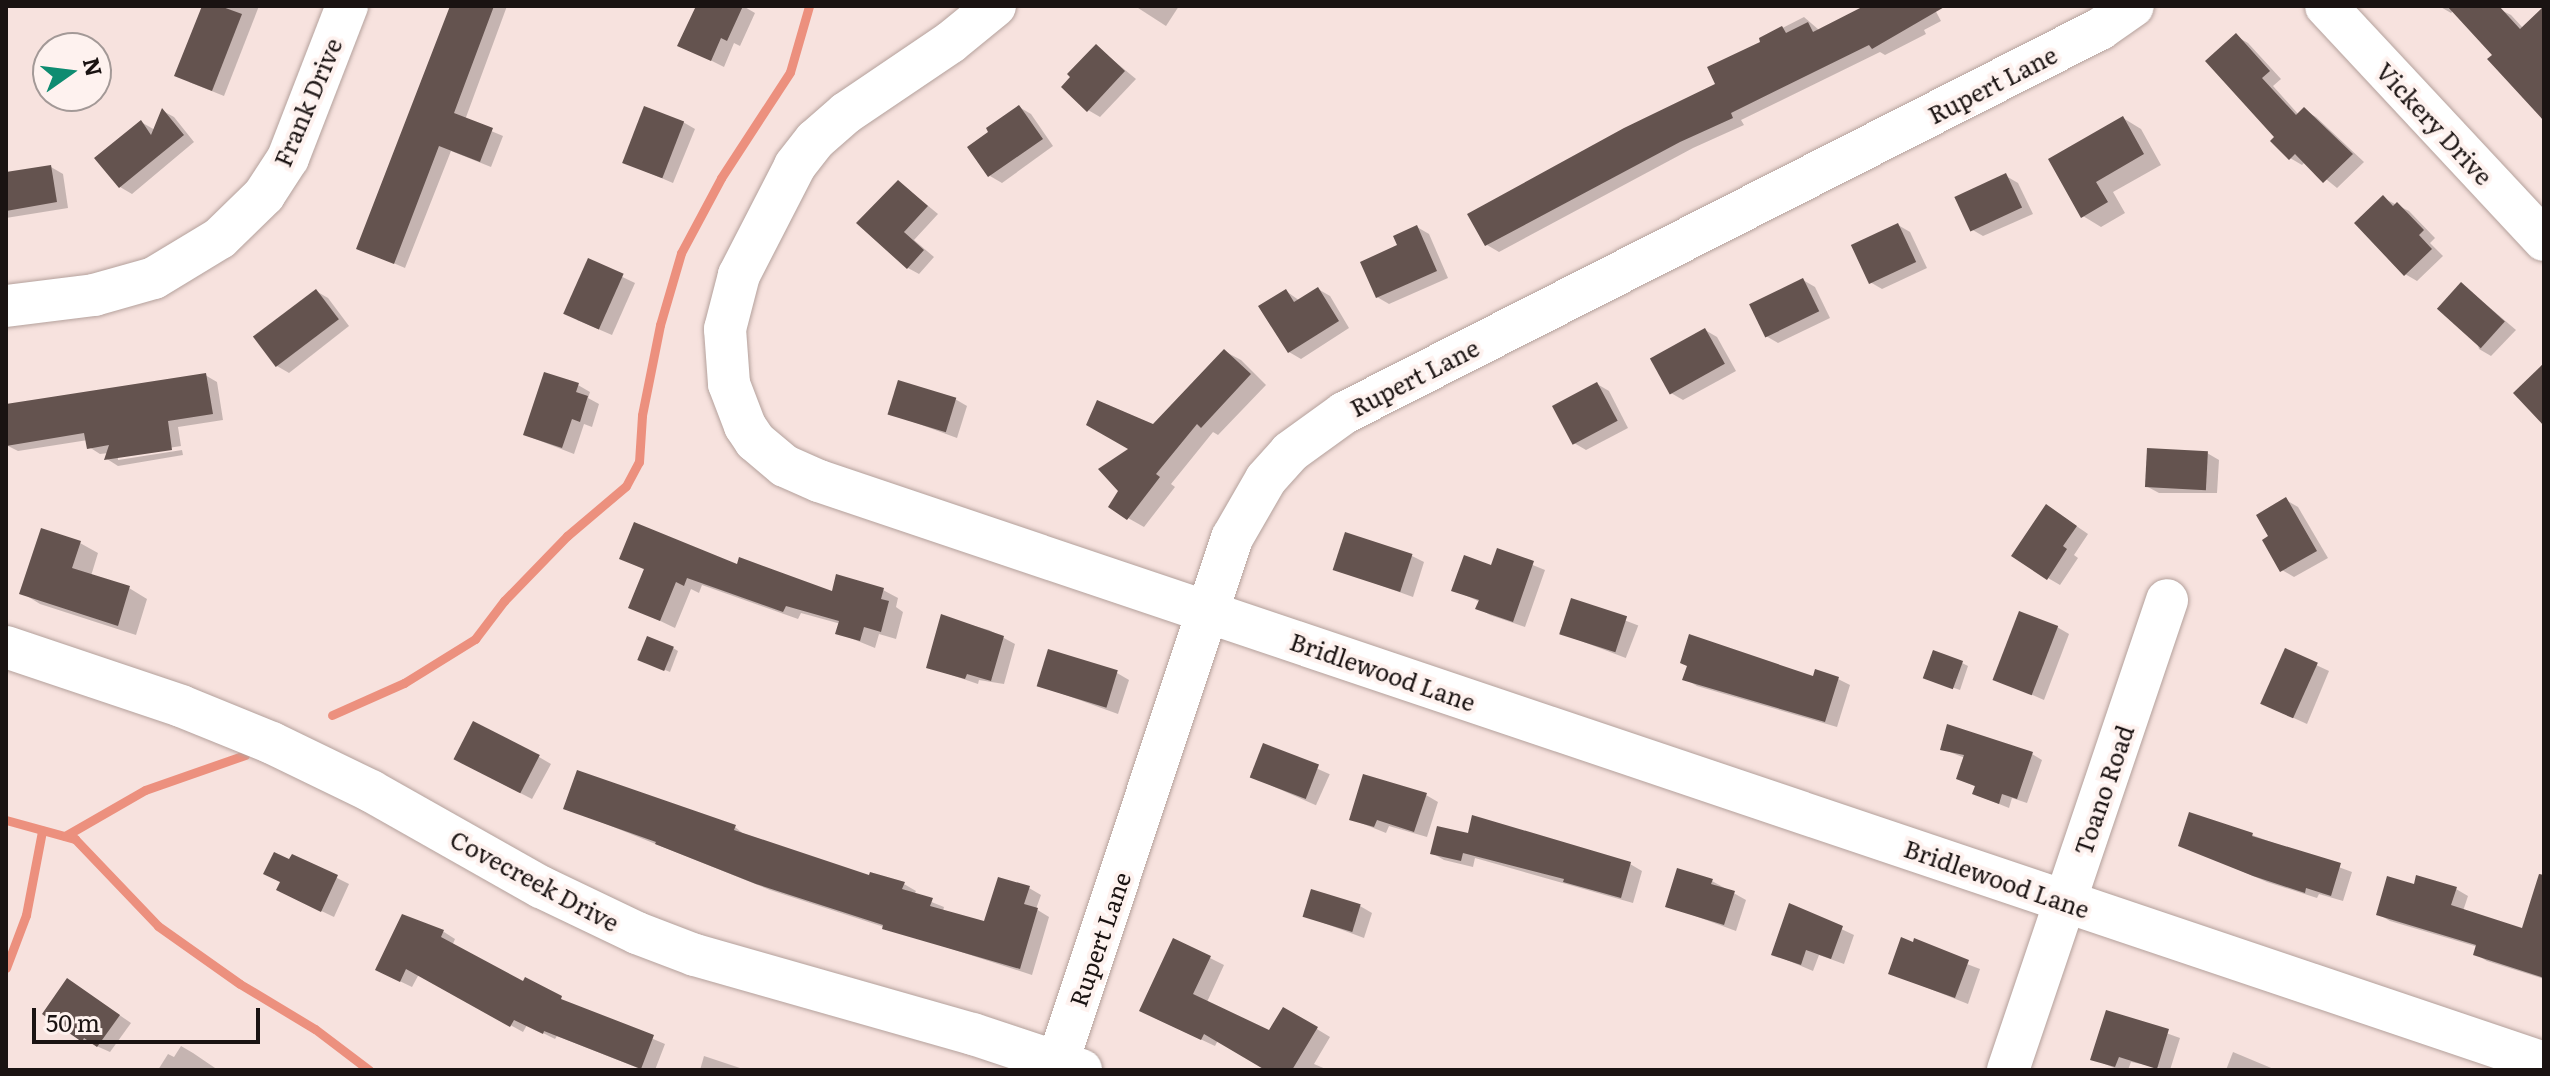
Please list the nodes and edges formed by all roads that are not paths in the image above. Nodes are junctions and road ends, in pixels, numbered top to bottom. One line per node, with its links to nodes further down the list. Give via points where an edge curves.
1 (347, 6): 6 (street, Frank Drive, via 288,158 264,195 220,238 154,278 94,295)
2 (995, 6): 8 (street, Bridlewood Lane, via 846,113 795,166 763,223 728,305 729,384 755,441 785,466)
3 (2133, 6): 8 (street, Rupert Lane, via 2100,29 1315,431 1266,479 1248,506)
4 (2326, 6): 5 (street, Vickery Drive)
5 (2544, 240)
6 (6, 306)
7 (2167, 600): 10 (street, Toano Road)
8 (1207, 612): 10 (street, Bridlewood Lane); 12 (street, Rupert Lane)
9 (6, 647): 12 (street, Covecreek Drive, via 272,743 637,933)
10 (2065, 901): 11 (street, Bridlewood Lane); 13 (street, Toano Road)
11 (2544, 1063)
12 (1065, 1067)
13 (2008, 1070)

